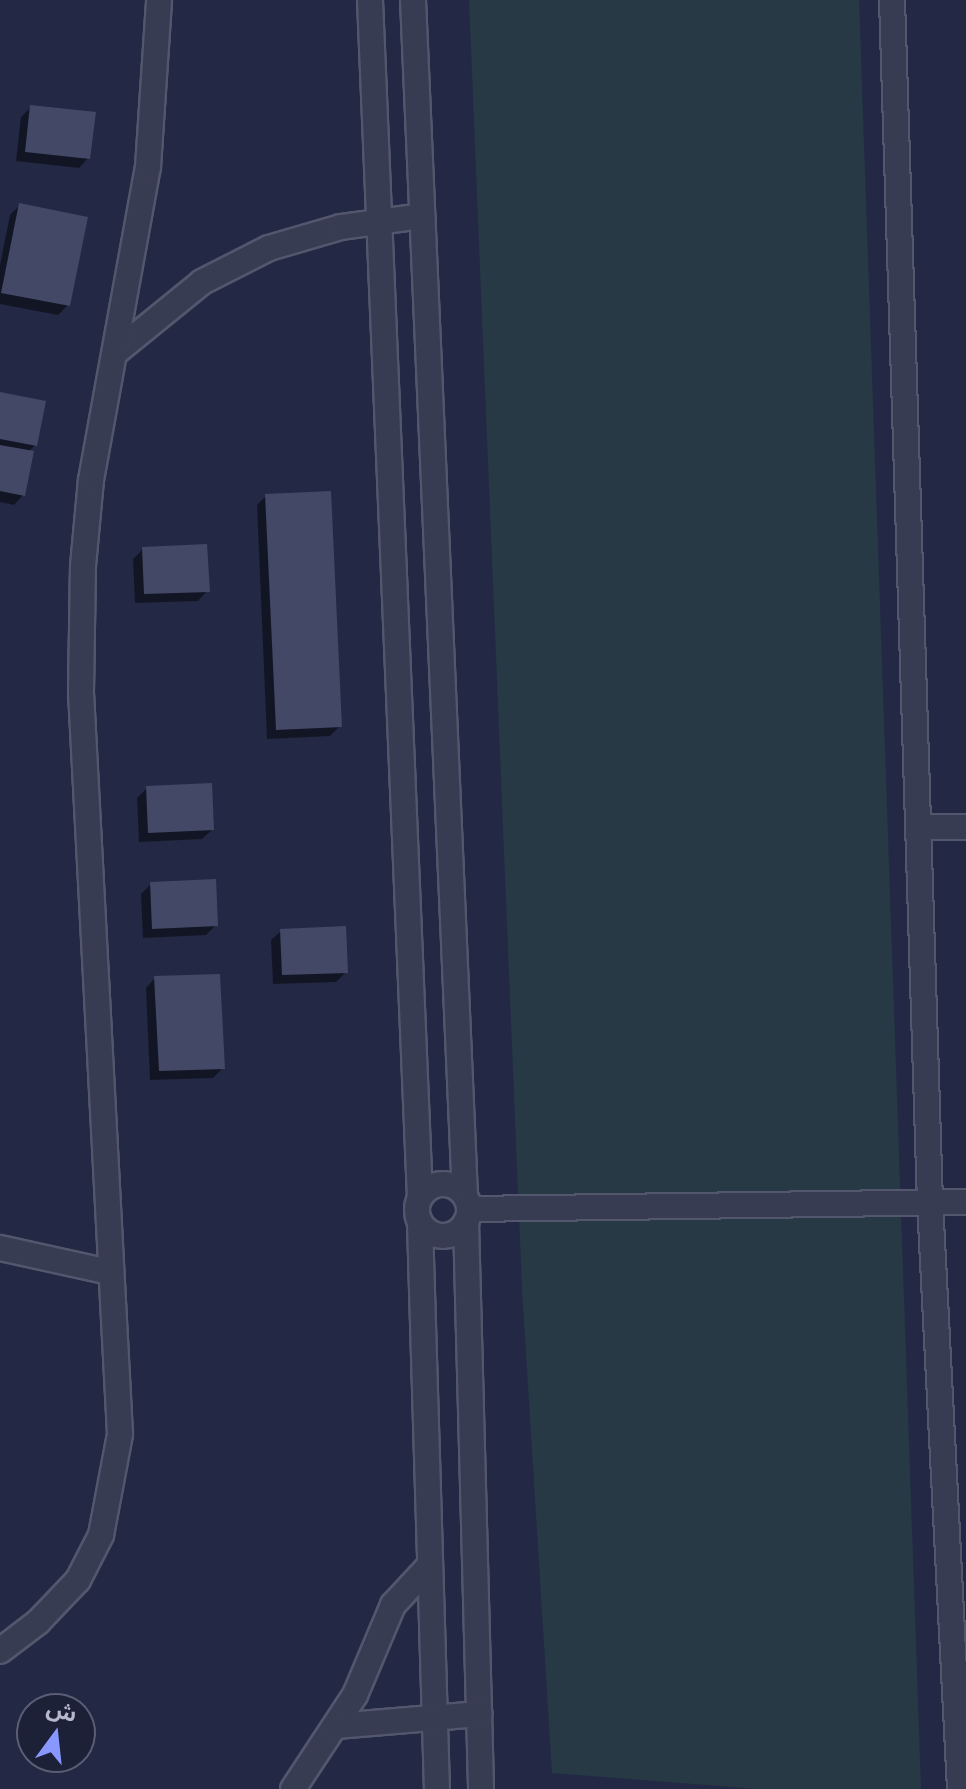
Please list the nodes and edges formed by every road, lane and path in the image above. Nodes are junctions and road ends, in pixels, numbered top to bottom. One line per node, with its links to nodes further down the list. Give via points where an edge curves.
1 (159, 0): 7 (street, via 148,167)
2 (370, 0): 6 (street)
3 (413, 0): 5 (street)
4 (892, 0): 8 (street)
5 (422, 216): 6 (street); 13 (street)
6 (378, 221): 7 (street, via 305,236 235,263 172,302); 10 (street)
7 (116, 352): 16 (street, via 91,480 81,692)
8 (921, 827): 9 (street); 11 (street)
9 (966, 827)
10 (420, 1197): 13 (street, via 443,1184); 14 (street)
11 (930, 1202): 12 (street); 13 (street); 18 (street)
12 (966, 1202)
13 (467, 1209): 14 (street, via 444,1236); 20 (street)
14 (420, 1224): 17 (street)
15 (0, 1248): 16 (street)
16 (109, 1272): 19 (street, via 120,1434 101,1535 78,1580 38,1622)
17 (429, 1566): 21 (street); 22 (street, via 393,1605)
18 (959, 1577): 26 (street)
19 (0, 1651)
20 (479, 1714): 21 (street); 25 (street)
21 (435, 1718): 22 (street); 24 (street)
22 (336, 1726): 23 (street)
23 (293, 1789)
24 (437, 1789)
25 (481, 1789)
26 (960, 1789)

